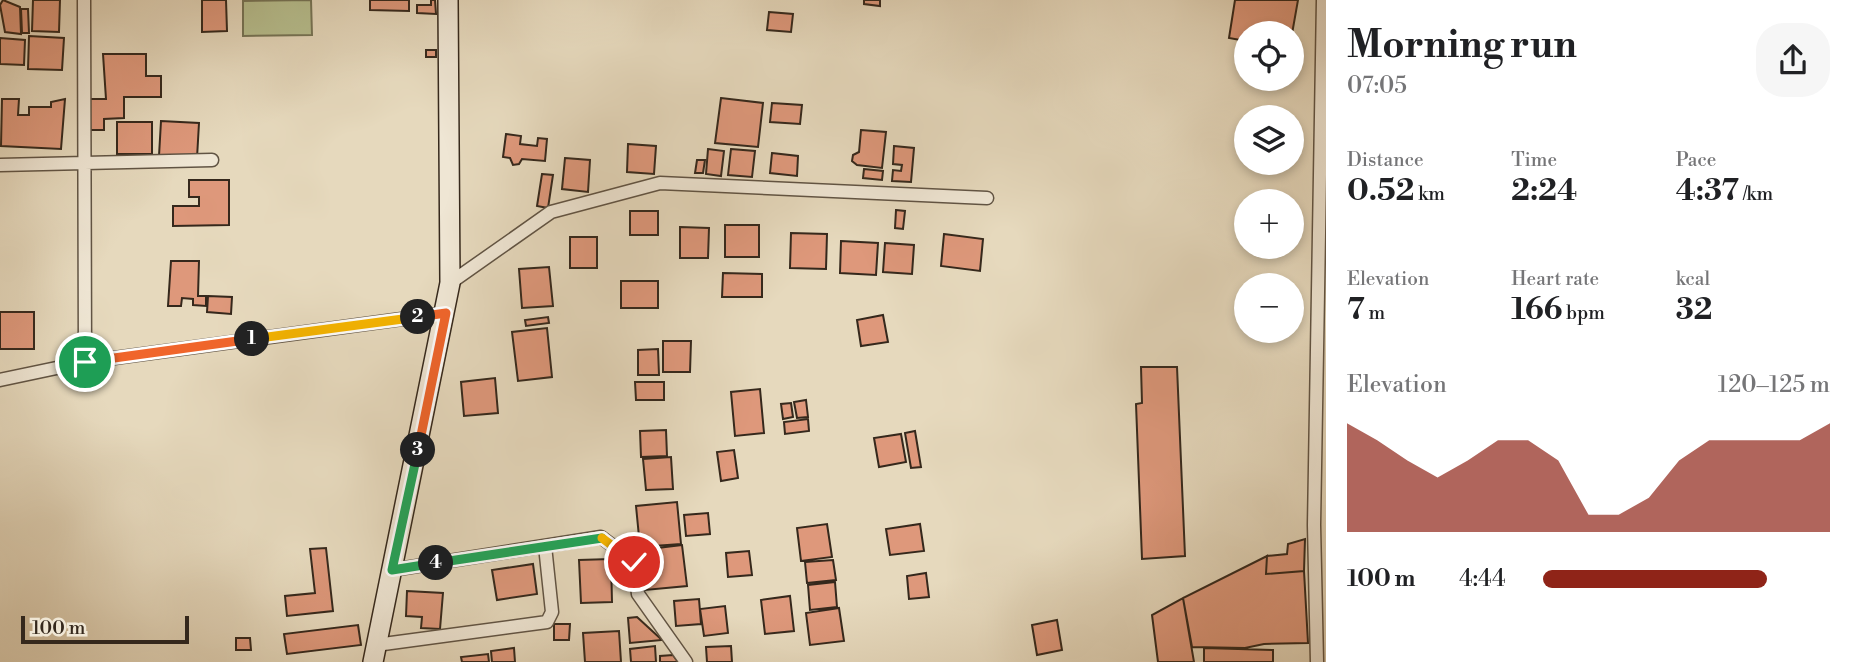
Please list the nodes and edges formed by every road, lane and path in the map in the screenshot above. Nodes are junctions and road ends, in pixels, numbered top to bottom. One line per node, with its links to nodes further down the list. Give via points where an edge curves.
1 (84, 0): 5 (street)
2 (449, 0): 9 (street)
3 (1323, 0): 8 (street)
4 (212, 160): 5 (street)
5 (86, 162): 6 (street); 11 (street)
6 (0, 165)
7 (987, 198): 9 (street, via 660,183 551,212)
8 (1323, 218): 13 (street)
9 (450, 283): 10 (street)
10 (446, 313): 11 (street); 15 (street)
11 (85, 362): 12 (street)
12 (0, 380)
13 (1320, 523): 18 (street)
14 (545, 546): 15 (street); 16 (street, via 552,612 547,622); 17 (street, via 601,537 634,562 638,594)
15 (392, 570): 16 (street)
16 (375, 654)
17 (686, 662)
18 (1317, 662)

